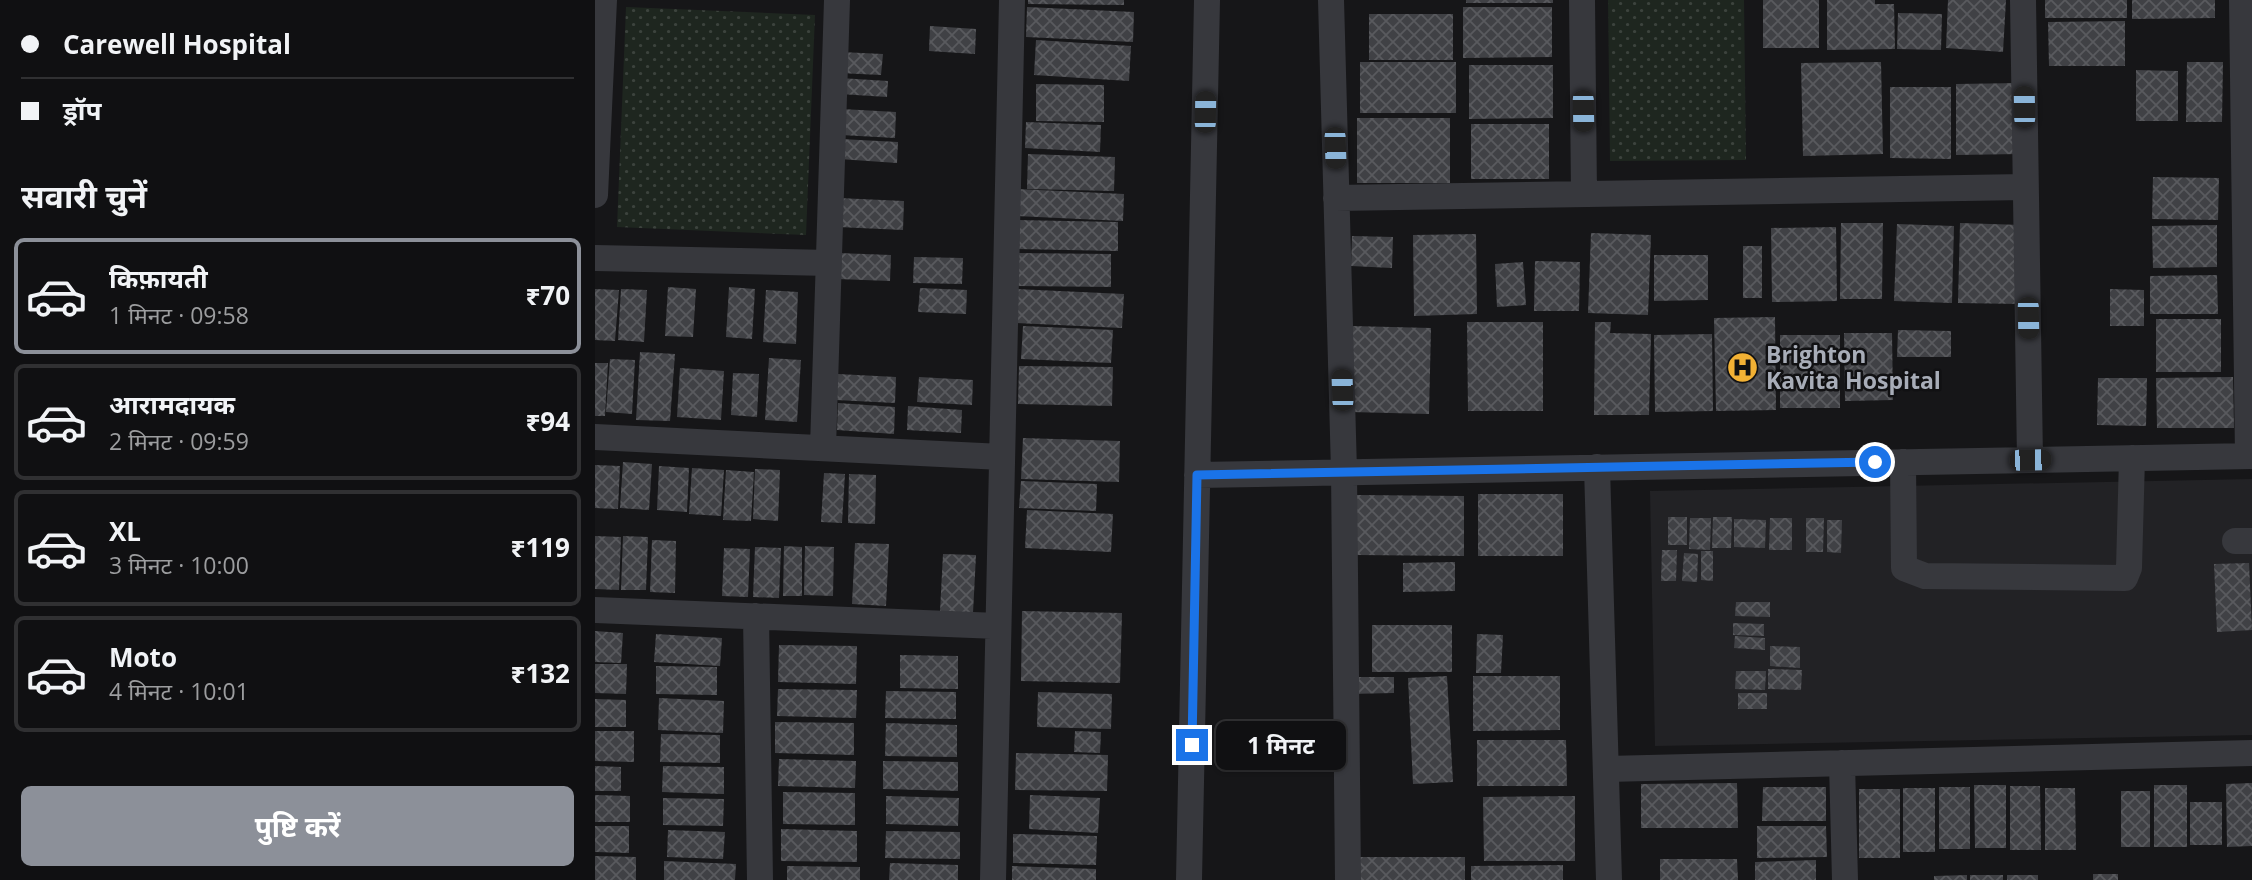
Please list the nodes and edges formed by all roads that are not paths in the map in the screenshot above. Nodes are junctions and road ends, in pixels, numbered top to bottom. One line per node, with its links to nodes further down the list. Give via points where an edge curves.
1 (604, 0): 11 (street)
2 (837, 0): 15 (street)
3 (1012, 0): 19 (street)
4 (1207, 0): 25 (street)
5 (1331, 0): 12 (street)
6 (1582, 0): 10 (street)
7 (2022, 0): 9 (street)
8 (2242, 0): 13 (street)
9 (2025, 187): 10 (street); 21 (street)
10 (1584, 194): 12 (street)
11 (595, 195)
12 (1336, 198): 24 (street)
13 (2249, 220): 18 (street)
14 (595, 258): 15 (street)
15 (829, 263): 17 (street)
16 (595, 437): 17 (street)
17 (823, 448): 19 (street)
18 (2250, 456): 20 (street)
19 (1002, 457): 28 (street)
20 (2132, 457): 21 (street); 22 (street, via 2125,578 1924,576 1904,568)
21 (2030, 460): 22 (street)
22 (1903, 462): 23 (street)
23 (1597, 467): 24 (street); 31 (street)
24 (1344, 471): 25 (street); 35 (street)
25 (1197, 475): 34 (street)
26 (595, 610): 27 (street)
27 (756, 616): 28 (street); 32 (street)
28 (999, 626): 33 (street)
29 (2252, 753): 30 (street)
30 (1842, 763): 31 (street); 37 (street)
31 (1607, 769): 36 (street)
32 (760, 880)
33 (993, 880)
34 (1189, 880)
35 (1349, 880)
36 (1609, 880)
37 (1845, 880)

